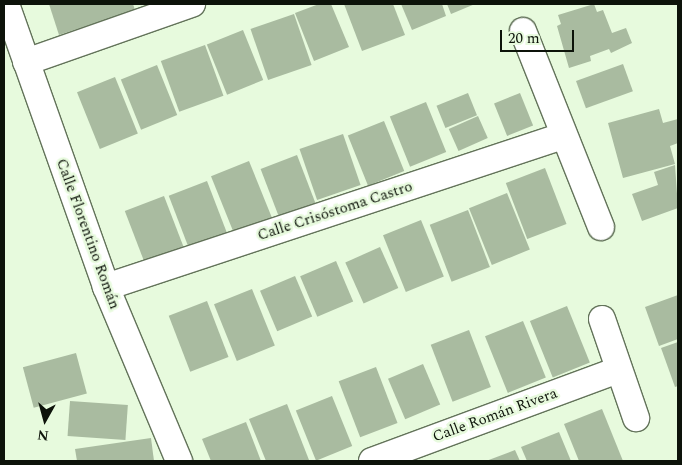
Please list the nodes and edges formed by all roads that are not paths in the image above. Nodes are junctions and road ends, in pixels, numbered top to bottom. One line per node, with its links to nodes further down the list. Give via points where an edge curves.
1 (6, 4): 4 (street, Calle Florentino Román)
2 (192, 4): 4 (street)
3 (522, 30): 5 (street)
4 (26, 62): 7 (street, Calle Florentino Román)
5 (563, 136): 6 (street); 7 (street, Calle Crisóstoma Castro)
6 (601, 227)
7 (106, 287): 11 (street, Calle Florentino Román)
8 (602, 319): 9 (street)
9 (618, 370): 10 (street); 12 (street, Calle Román Rivera)
10 (636, 418)
11 (179, 461)
12 (372, 461)

